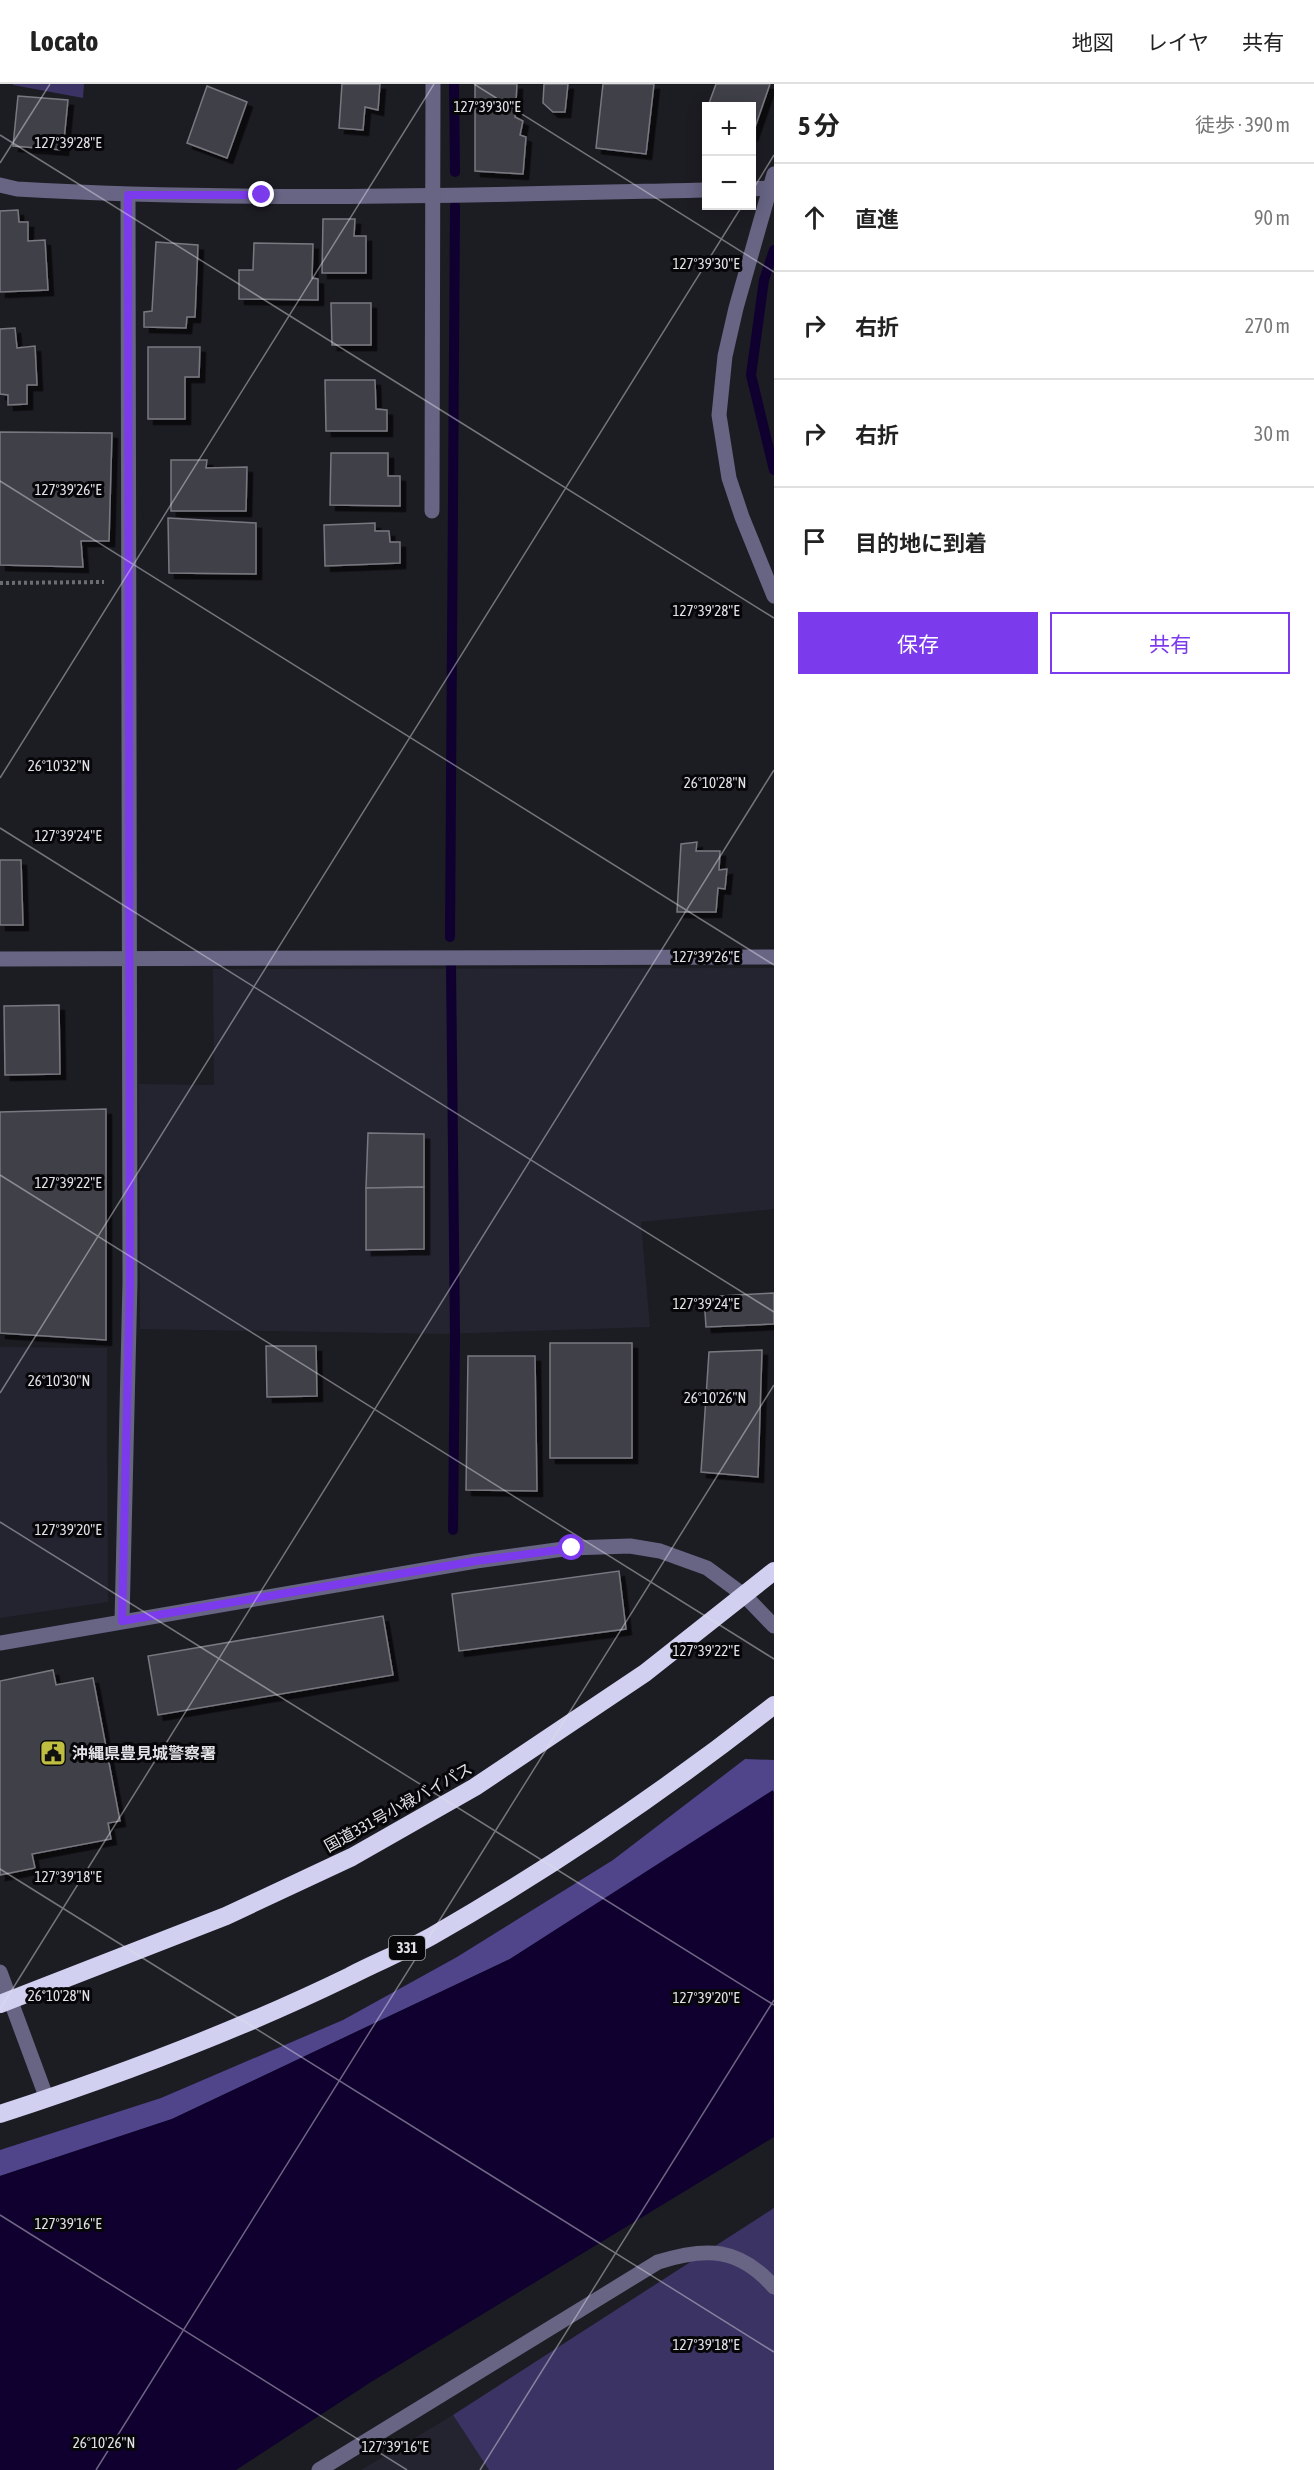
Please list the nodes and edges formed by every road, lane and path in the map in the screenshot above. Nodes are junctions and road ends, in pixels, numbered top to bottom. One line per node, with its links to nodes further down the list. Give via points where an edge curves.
1 (433, 84): 7 (street)
2 (772, 181): 4 (street); 11 (street, via 731,327 719,415 729,478)
3 (0, 185): 6 (street)
4 (756, 187)
5 (702, 190): 7 (street)
6 (128, 195): 7 (street); 9 (street)
7 (432, 196): 8 (street)
8 (432, 511)
9 (128, 581): 10 (path); 14 (street)
10 (0, 583)
11 (774, 596)
12 (774, 957): 14 (street)
13 (0, 958): 14 (street)
14 (129, 959): 17 (street, via 130,1282)
15 (774, 1571): 16 (highway, 国道331号小禄バイパス)
16 (745, 1596): 17 (street, via 707,1568 660,1551 630,1546 572,1548); 18 (street); 22 (highway, 国道331号小禄バイパス, via 645,1673 475,1787 352,1857 226,1916)
17 (122, 1621): 19 (street)
18 (774, 1626)
19 (0, 1643)
20 (774, 1705): 23 (highway, 331, via 634,1808 430,1937 281,2009 134,2069)
21 (0, 1972): 22 (street)
22 (6, 2002): 23 (street)
23 (47, 2099): 24 (highway, 331)
24 (0, 2114)
25 (774, 2287): 26 (street, via 740,2259 716,2252 688,2253 658,2262)
26 (319, 2470)

